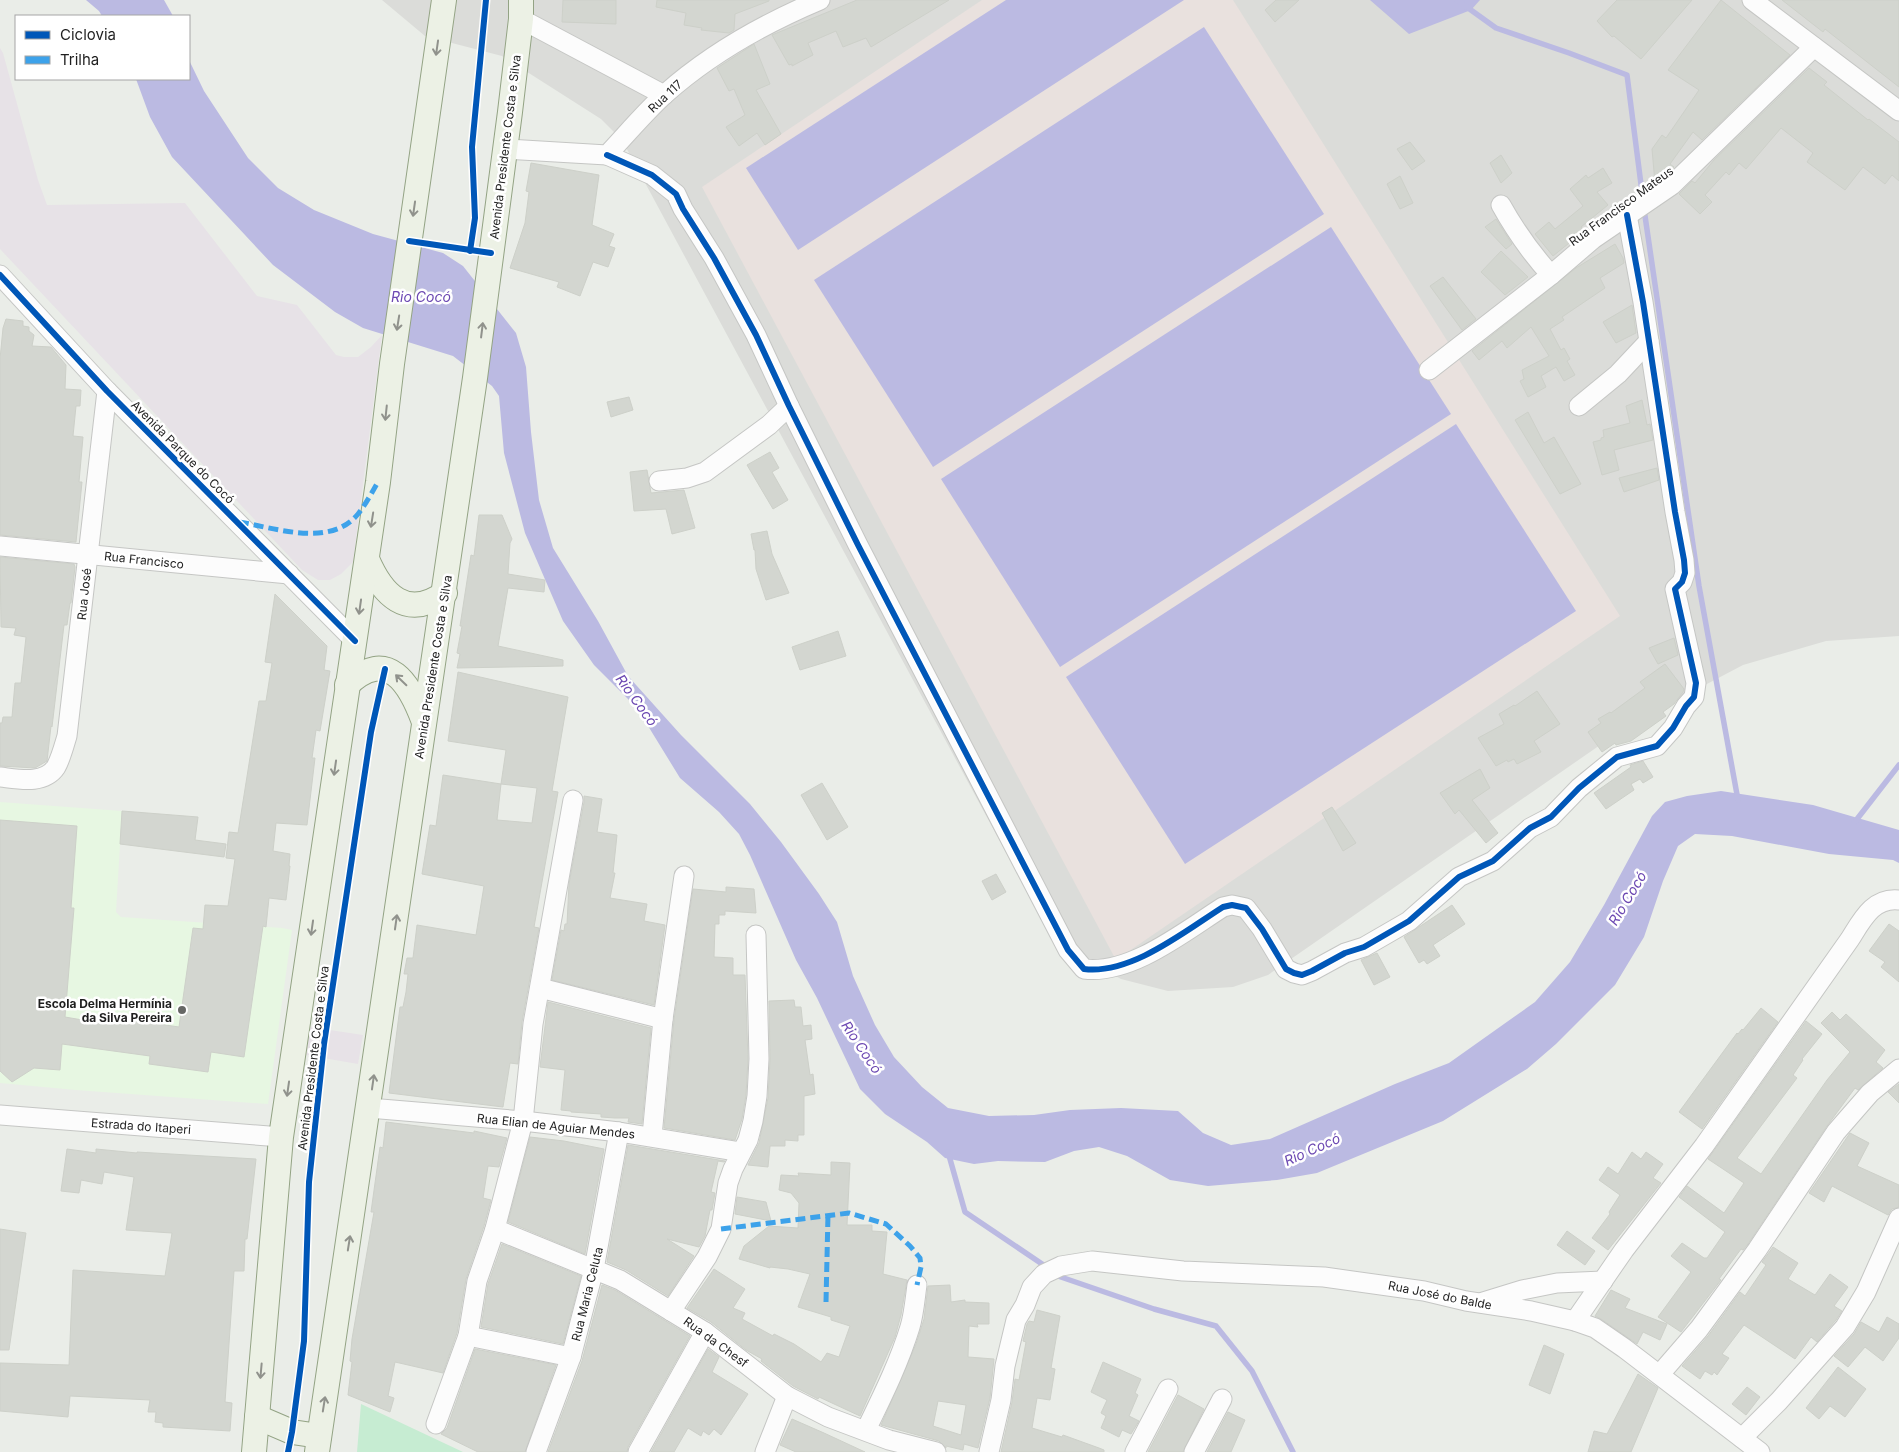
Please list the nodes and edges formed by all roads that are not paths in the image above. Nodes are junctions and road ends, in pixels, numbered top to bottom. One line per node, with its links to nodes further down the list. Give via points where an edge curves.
1 (444, 0): 22 (main road, Avenida Presidente Costa e Silva, one-way to 22)
2 (820, 0): 6 (street, Rua 117, via 742,37)
3 (1752, 0): 5 (street)
4 (521, 10): 6 (street); 8 (main road, Avenida Presidente Costa e Silva)
5 (1814, 47): 7 (street); 11 (street, Rua Francisco Mateus, via 1672,185)
6 (664, 95): 9 (street, Rua 117)
7 (1899, 111)
8 (506, 149): 9 (street); 24 (main road, Avenida Presidente Costa e Silva, one-way to 8)
9 (607, 155): 17 (street, via 652,175 676,194 756,335)
10 (1501, 205): 13 (street, via 1518,236)
11 (1627, 215): 13 (street, Rua Francisco Mateus, via 1593,238); 14 (street)
12 (0, 275): 16 (street, Avenida Parque do Cocó)
13 (1550, 275): 15 (street, Rua Francisco Mateus)
14 (1649, 341): 17 (street, via 1684,560 1685,573 1675,589 1694,671 1694,697 1658,746 1617,757 1579,788 1551,817 1530,828 1493,861 1460,877 1409,921 1364,947 1302,975 1286,969 1246,908 1232,904 1146,955 1116,968 1084,969 1075,960); 18 (street, via 1618,374)
15 (1429, 370)
16 (107, 391): 21 (street, Rua José); 23 (street, Avenida Parque do Cocó)
17 (788, 406): 19 (street, via 769,425 704,472 687,478)
18 (1579, 406)
19 (659, 481)
20 (0, 546): 21 (street, Rua Francisco)
21 (89, 555): 23 (street, Rua Francisco); 28 (street, Rua José, via 67,736 56,767 48,775 31,780)
22 (367, 559): 24 (main road, via 381,586 398,601 425,604); 25 (main road, Avenida Presidente Costa e Silva, one-way to 25)
23 (289, 574): 25 (street, Avenida Parque do Cocó)
24 (445, 593): 27 (main road, Avenida Presidente Costa e Silva)
25 (355, 641): 26 (main road, Avenida Presidente Costa e Silva)
26 (347, 685): 27 (main road, one-way to 26, via 410,689 394,673 372,669); 41 (main road, Avenida Presidente Costa e Silva, one-way to 41)
27 (424, 722): 36 (main road, Avenida Presidente Costa e Silva, one-way to 27)
28 (0, 777)
29 (573, 800): 33 (street)
30 (684, 876): 34 (street)
31 (1899, 900): 46 (street, via 1874,905 1864,916 1704,1146)
32 (756, 935): 42 (street, via 757,1096 748,1140)
33 (540, 988): 34 (street); 38 (street)
34 (663, 1019): 40 (street)
35 (1899, 1069): 54 (street, via 1870,1093 1836,1132 1758,1250 1699,1329)
36 (369, 1108): 38 (street, Rua Elian de Aguiar Mendes); 62 (main road, Avenida Presidente Costa e Silva, one-way to 36)
37 (0, 1115): 41 (street, Estrada do Itaperi)
38 (523, 1121): 39 (street, Rua Elian de Aguiar Mendes); 44 (street)
39 (619, 1132): 40 (street, Rua Elian de Aguiar Mendes); 45 (street, Rua Maria Celuta)
40 (652, 1136): 42 (street, Rua Elian de Aguiar Mendes)
41 (281, 1137): 58 (main road, Avenida Presidente Costa e Silva, one-way to 58)
42 (741, 1152): 49 (street, via 728,1183 721,1229 707,1257)
43 (1899, 1218): 61 (street, via 1866,1292 1845,1327)
44 (495, 1229): 45 (street, Rua da Chesf); 52 (street, via 477,1281)
45 (594, 1269): 49 (street, Rua da Chesf, via 620,1280); 53 (street, Rua Maria Celuta)
46 (1603, 1281): 48 (street, via 1549,1284); 50 (street)
47 (917, 1285): 60 (street, via 904,1347)
48 (1479, 1303): 50 (street, Rua José do Balde); 68 (street, Rua José do Balde, via 1424,1291 1324,1277 1183,1271 1108,1262 1077,1262 1061,1266 1044,1274 1032,1287 1016,1320)
49 (671, 1311): 51 (street, Rua da Chesf)
50 (1575, 1321): 54 (street, Rua José do Balde, via 1595,1328)
51 (705, 1332): 56 (street, Rua da Chesf); 65 (street)
52 (468, 1336): 53 (street); 59 (street)
53 (571, 1357): 64 (street, Rua Maria Celuta)
54 (1660, 1374): 61 (street, Rua José do Balde)
55 (1168, 1389): 69 (street)
56 (787, 1396): 60 (street, Rua da Chesf, via 828,1417); 66 (street)
57 (1222, 1399): 70 (street)
58 (257, 1418): 62 (main road); 63 (main road, Avenida Presidente Costa e Silva)
59 (436, 1424)
60 (866, 1430): 67 (street, Rua da Chesf, via 889,1440)
61 (1742, 1438): 71 (street, Rua José do Balde)
62 (318, 1444)
63 (254, 1452)
64 (536, 1452)
65 (638, 1452)
66 (765, 1452)
67 (936, 1452)
68 (989, 1452)
69 (1135, 1452)
70 (1194, 1452)
71 (1760, 1452)

